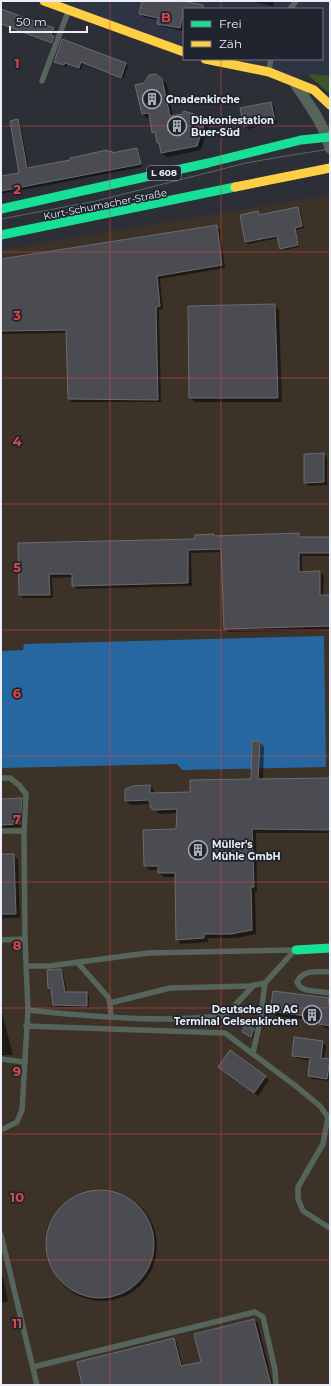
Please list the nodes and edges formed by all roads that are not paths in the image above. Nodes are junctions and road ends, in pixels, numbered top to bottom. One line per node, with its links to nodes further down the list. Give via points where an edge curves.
1 (44, 1): 2 (main road)
2 (69, 10): 3 (main road); 7 (lane)
3 (183, 52)
4 (210, 60): 6 (main road)
5 (271, 60): 6 (lane)
6 (269, 72): 8 (main road)
7 (42, 81)
8 (294, 83): 9 (main road, via 314,90); 10 (street, via 317,116)
9 (330, 105)
10 (329, 141): 12 (main road, Kurt-Schumacher-Straße / L 608, via 301,140)
11 (330, 168): 13 (main road, Kurt-Schumacher-Straße)
12 (1, 209)
13 (1, 235)
14 (1, 778): 16 (lane, via 10,778 26,794)
15 (1, 831): 16 (lane)
16 (24, 831): 17 (lane)
17 (25, 939): 18 (lane); 22 (lane)
18 (1, 940)
19 (330, 948): 20 (main road)
20 (296, 950): 21 (lane, via 148,953); 24 (lane)
21 (77, 962): 22 (lane); 27 (lane, via 108,997)
22 (27, 966): 28 (lane)
23 (330, 972): 26 (lane, via 304,973 297,982 306,990)
24 (265, 983): 25 (lane); 31 (lane, via 260,1021)
25 (254, 985): 27 (lane, via 170,988); 29 (lane, via 225,1016 168,1019)
26 (330, 993)
27 (110, 1004): 29 (lane)
28 (28, 1010): 29 (lane); 30 (lane)
29 (111, 1017)
30 (26, 1026): 31 (lane, via 225,1034); 33 (lane)
31 (252, 1053): 34 (lane, via 320,1106)
32 (1, 1059): 33 (lane)
33 (25, 1062): 35 (lane, via 22,1110 17,1122)
34 (329, 1117): 36 (lane, via 323,1144 298,1187 298,1199 303,1211)
35 (1, 1130)
36 (330, 1228)
37 (1, 1234): 38 (lane)
38 (33, 1367): 39 (lane); 40 (lane, via 255,1312 263,1317)
39 (37, 1385)
40 (276, 1385)

